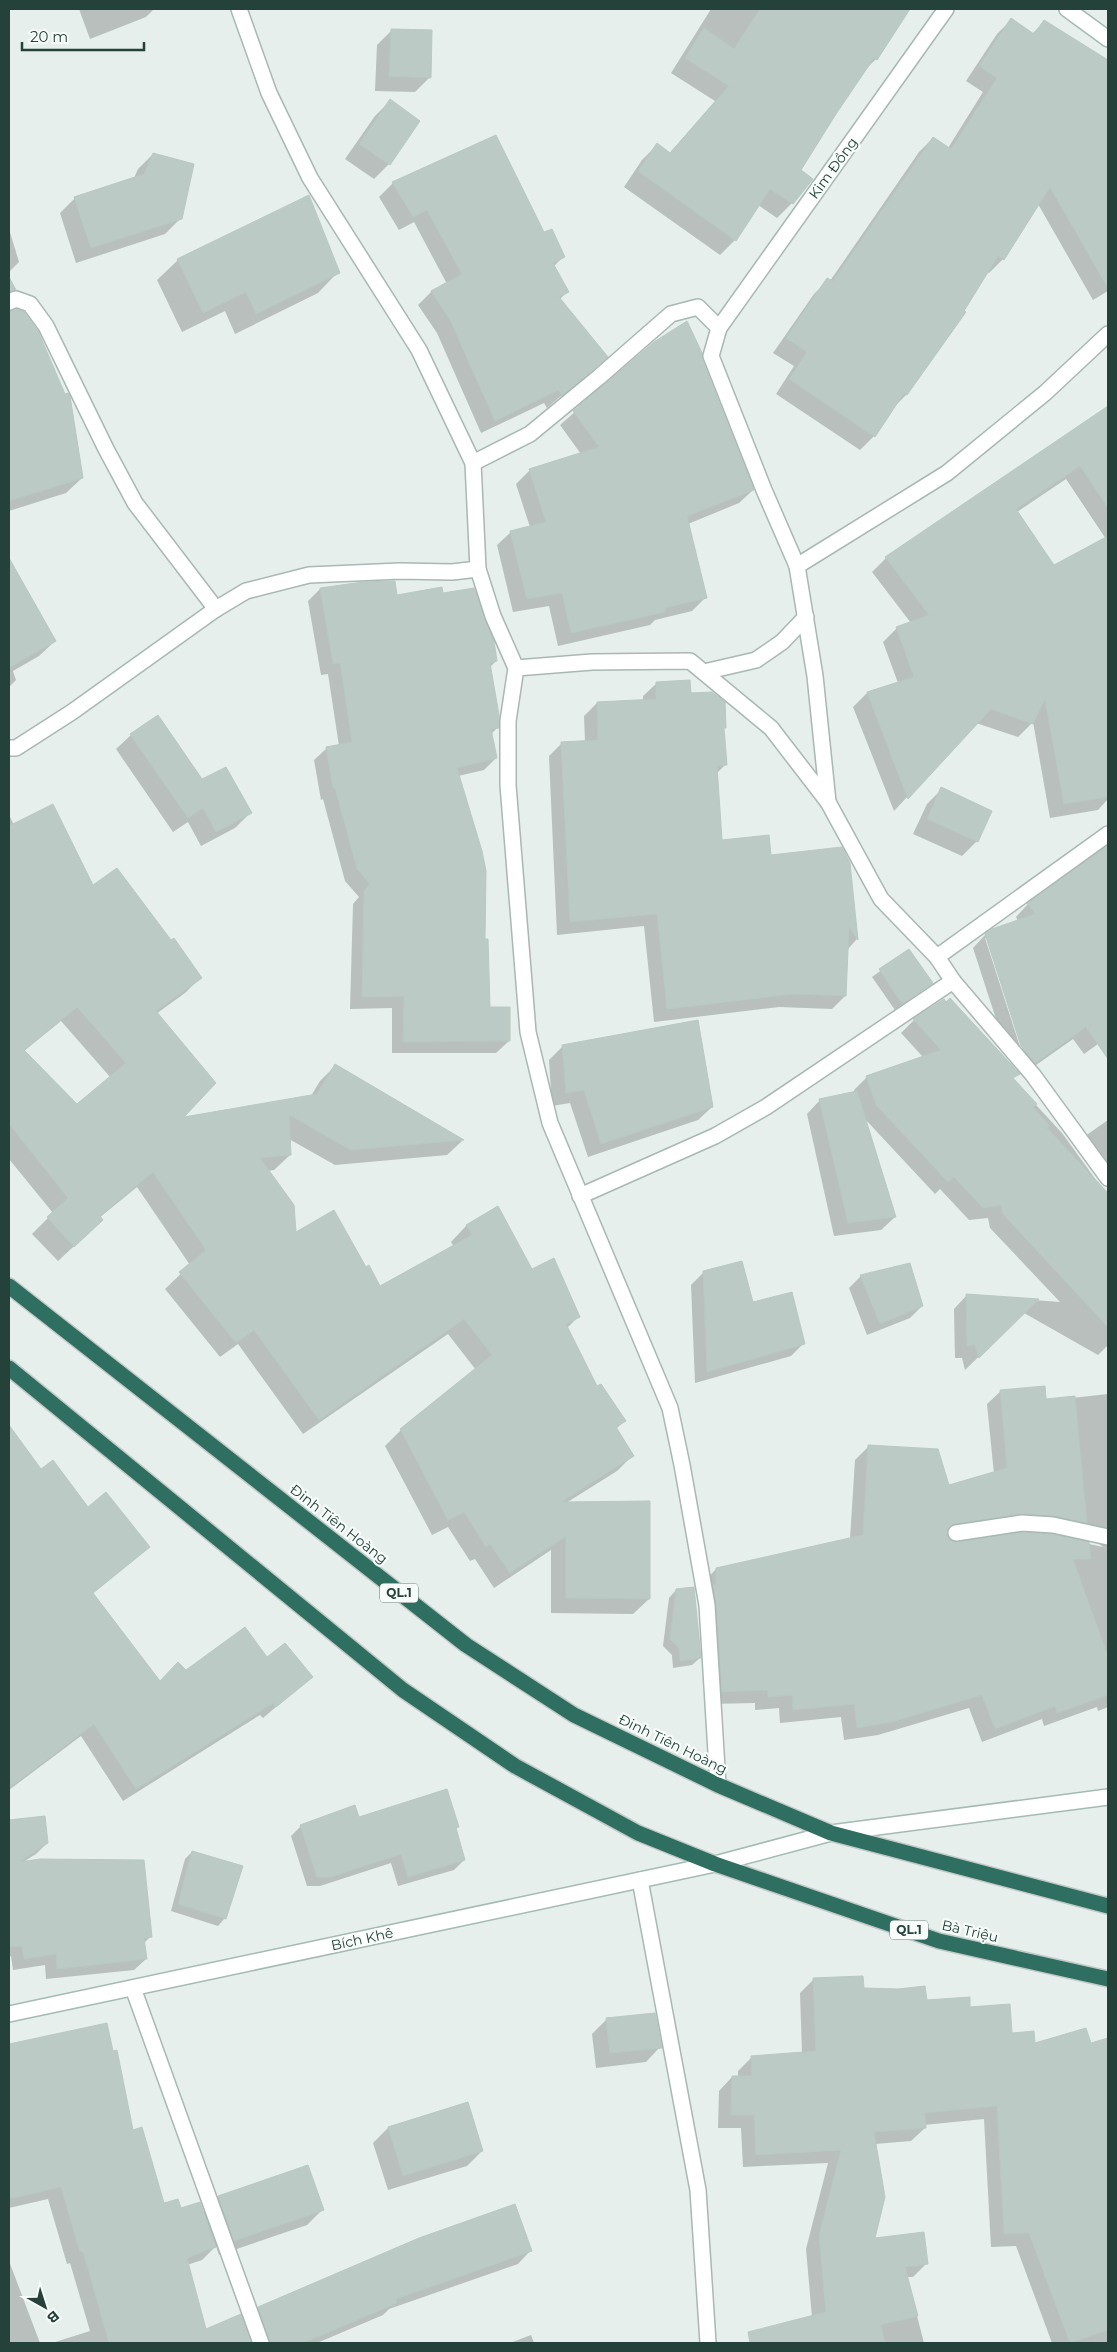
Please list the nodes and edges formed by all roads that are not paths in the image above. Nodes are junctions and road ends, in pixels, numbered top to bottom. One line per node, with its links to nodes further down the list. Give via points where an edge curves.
1 (239, 9): 8 (street, via 269,93 310,178 419,350)
2 (946, 9): 6 (street, Kim Đồng)
3 (1066, 9): 4 (street)
4 (1108, 39)
5 (9, 302): 11 (street, via 16,300 30,304 46,326 135,503)
6 (719, 328): 8 (street, via 698,307 671,314 530,434); 9 (street, Kim Đồng, via 711,356)
7 (1108, 334): 9 (street, via 1045,393 947,473)
8 (473, 463): 10 (street)
9 (798, 566): 12 (street, Kim Đồng)
10 (478, 569): 11 (street, via 309,575 246,591); 13 (street, via 493,616)
11 (216, 609): 15 (street, via 72,712 16,748)
12 (806, 617): 14 (street, via 782,642 756,660); 16 (street, Kim Đồng, via 816,676)
13 (516, 668): 14 (street, via 592,662 690,661); 21 (street, via 508,721 508,784 528,1032 550,1122)
14 (704, 672): 16 (street, via 771,728)
15 (9, 748)
16 (828, 802): 18 (street, via 881,899)
17 (1108, 834): 18 (street)
18 (936, 957): 19 (street)
19 (953, 980): 20 (street, via 1033,1075); 21 (street, via 766,1107 716,1136)
20 (1108, 1178)
21 (580, 1196): 26 (street, via 670,1408 707,1605)
22 (9, 1286): 26 (highway, Đinh Tiên Hoàng / QL.1, via 466,1645 574,1715)
23 (9, 1368): 29 (highway, QL.1, via 403,1690 515,1766 638,1833)
24 (956, 1533): 25 (street, via 1022,1522)
25 (1108, 1537)
26 (718, 1785): 28 (highway, Đinh Tiên Hoàng / QL.1)
27 (1108, 1797): 28 (street, Bích Khê)
28 (831, 1834): 29 (street, Bích Khê); 31 (highway, QL.1)
29 (715, 1864): 30 (street, Bích Khê); 32 (highway, Bà Triệu / QL.1, via 939,1941)
30 (640, 1880): 33 (street, Bích Khê); 36 (street, via 698,2190)
31 (1108, 1906)
32 (1108, 1979)
33 (134, 1988): 34 (street, Bích Khê); 35 (street)
34 (9, 2014)
35 (261, 2343)
36 (708, 2343)

